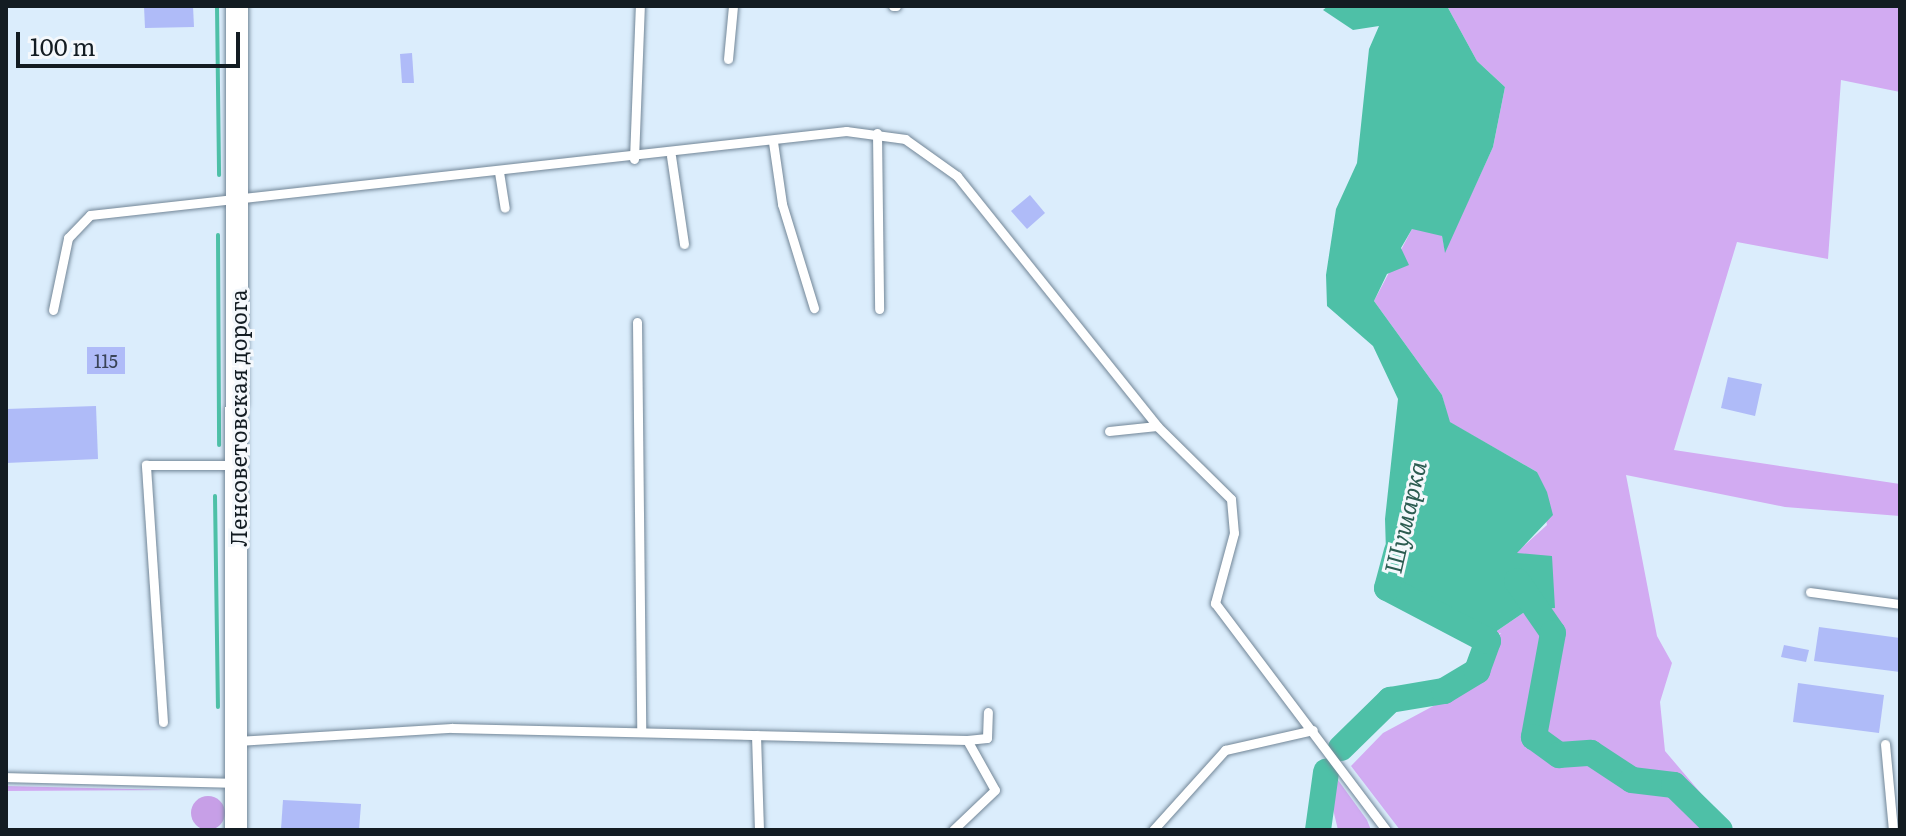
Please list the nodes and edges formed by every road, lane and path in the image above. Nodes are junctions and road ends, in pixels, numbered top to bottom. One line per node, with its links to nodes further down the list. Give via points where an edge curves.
1 (237, 6): 10 (street, Ленсоветовская дорога)
2 (640, 6): 8 (lane)
3 (733, 6): 4 (lane)
4 (728, 59)
5 (877, 133): 6 (lane); 14 (lane); 17 (lane, via 922,146 957,176)
6 (773, 142): 7 (lane); 13 (lane, via 782,204)
7 (671, 156): 8 (lane); 12 (lane)
8 (634, 159): 9 (lane)
9 (499, 172): 10 (lane); 11 (lane)
10 (239, 201): 15 (lane, via 90,215 68,238); 19 (street, Ленсоветовская дорога)
11 (505, 208)
12 (684, 244)
13 (814, 308)
14 (879, 309)
15 (53, 310)
16 (637, 322): 25 (lane)
17 (1157, 426): 18 (lane); 24 (lane, via 1231,499 1234,533 1215,603)
18 (1109, 431)
19 (238, 465): 23 (lane, via 146,465); 28 (street, Ленсоветовская дорога)
20 (1810, 592): 21 (lane)
21 (1900, 604)
22 (988, 712): 27 (lane, via 987,738)
23 (163, 722)
24 (1313, 730): 35 (lane, via 1225,750); 36 (lane)
25 (641, 732): 26 (lane); 28 (lane, via 452,728)
26 (756, 735): 27 (lane); 33 (lane)
27 (967, 740): 34 (lane, via 995,790)
28 (237, 741): 31 (street, Ленсоветовская дорога)
29 (1885, 744): 37 (lane)
30 (6, 777): 31 (lane)
31 (237, 783): 32 (street, Ленсоветовская дорога)
32 (236, 830)
33 (759, 830)
34 (953, 830)
35 (1153, 830)
36 (1386, 830)
37 (1893, 830)

